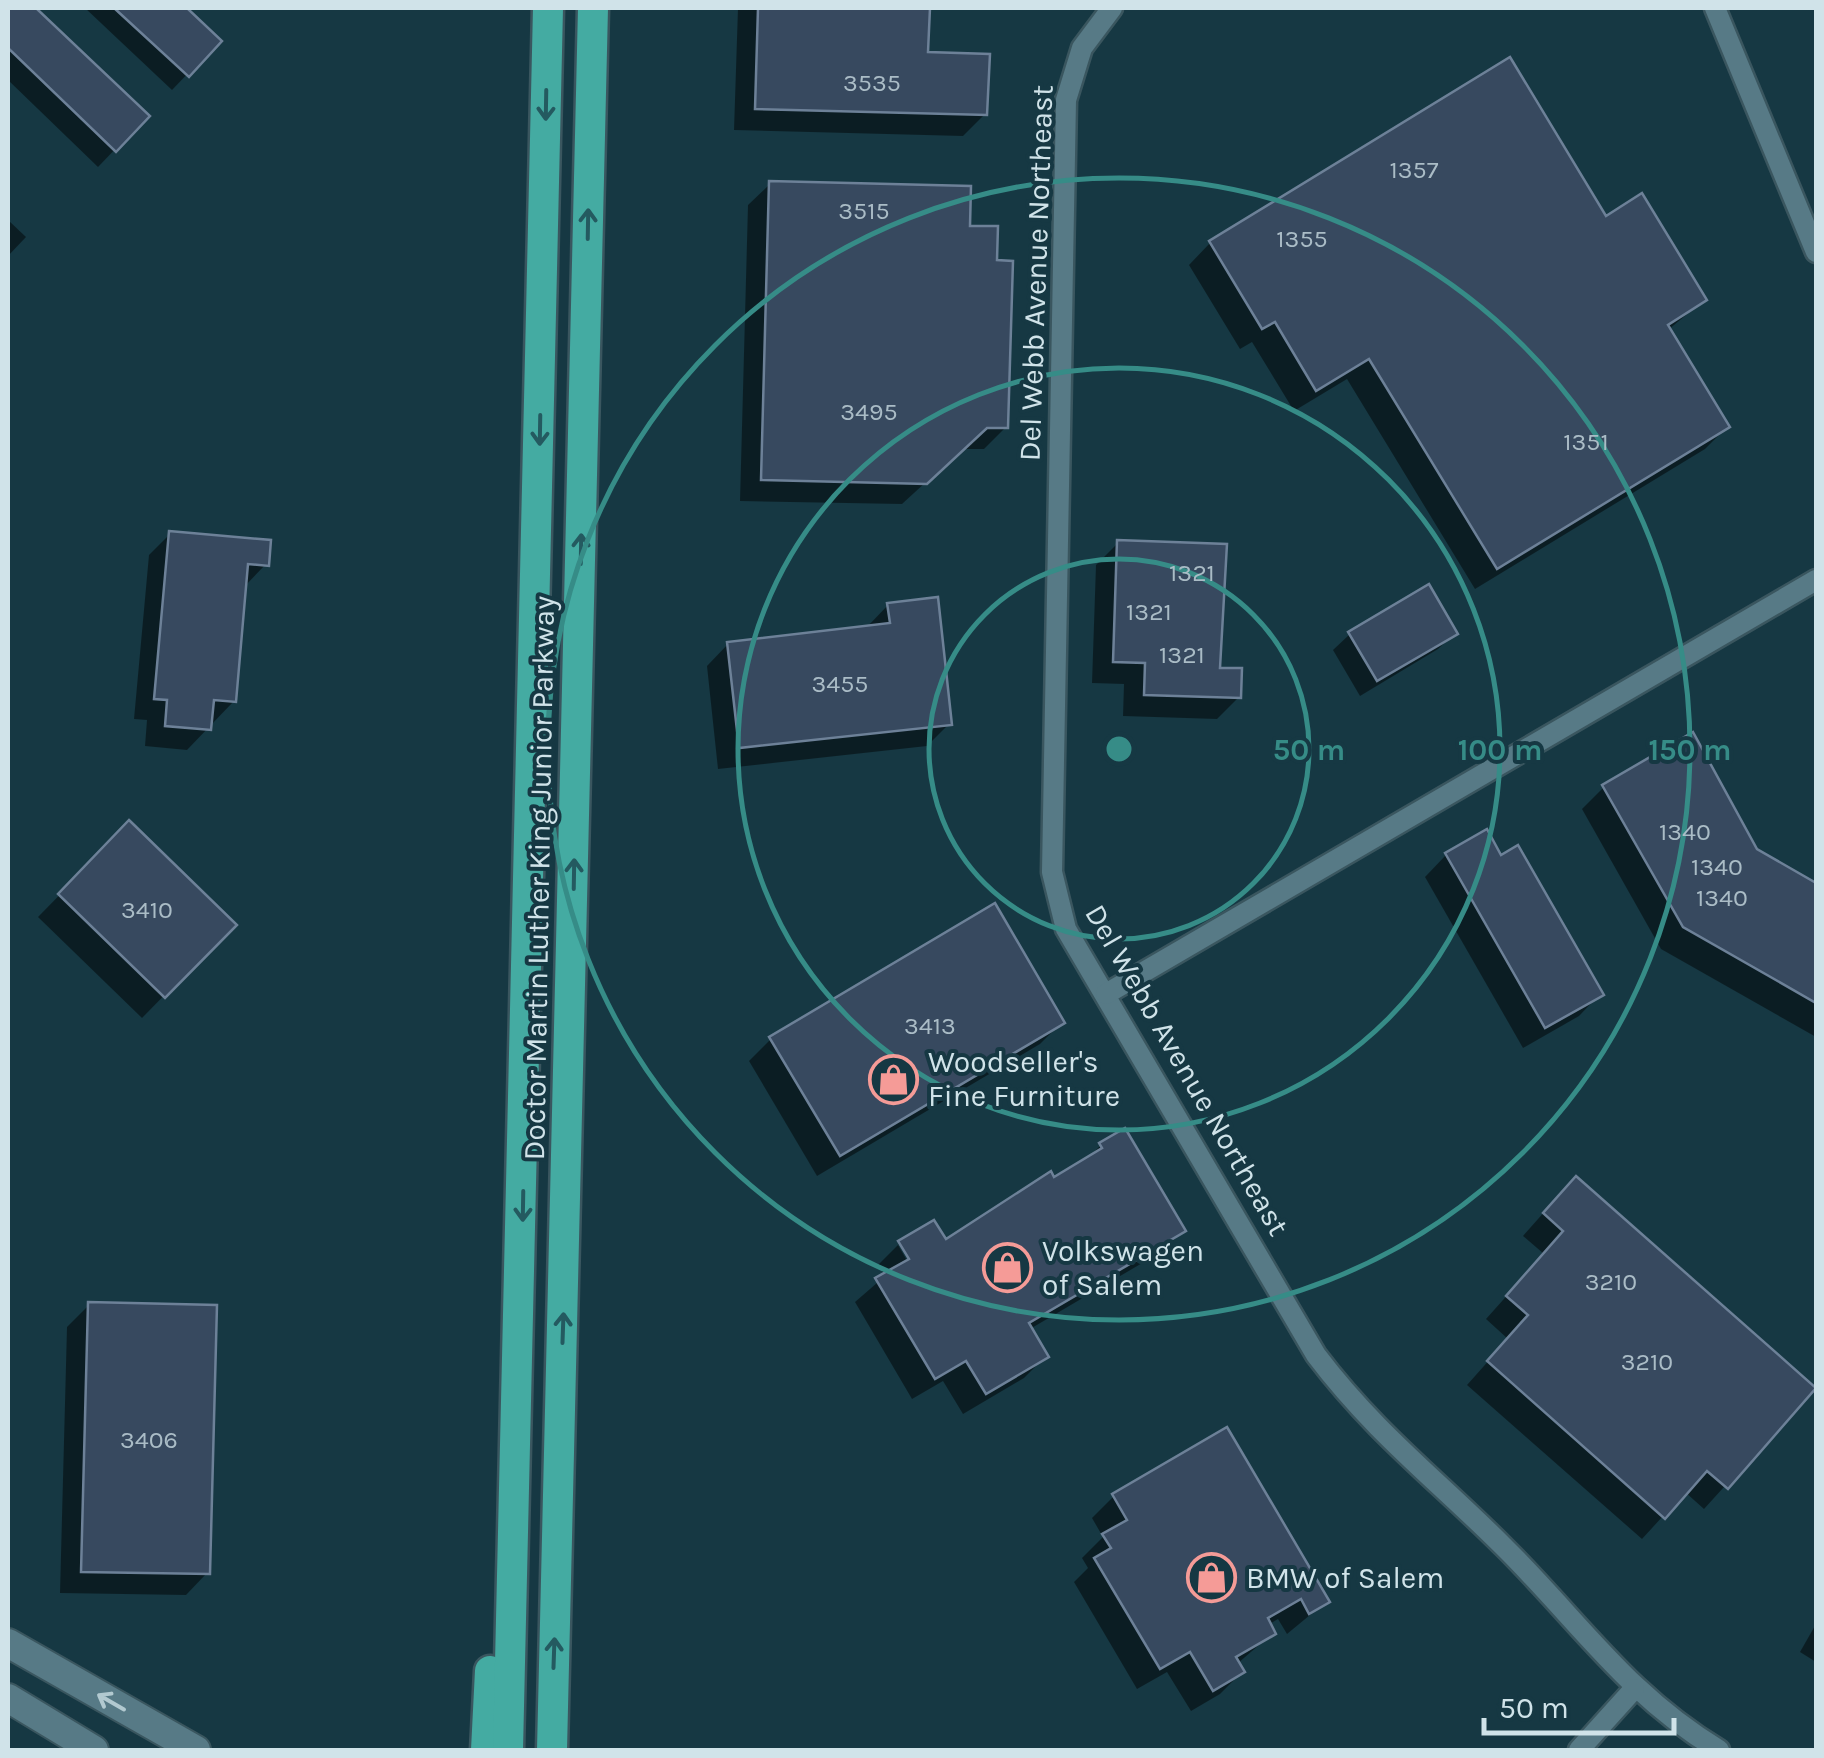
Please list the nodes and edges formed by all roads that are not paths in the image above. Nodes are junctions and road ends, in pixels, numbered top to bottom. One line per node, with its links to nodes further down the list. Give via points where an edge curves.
1 (548, 8): 8 (highway, Doctor Martin Luther King Junior Parkway, one-way to 8)
2 (593, 8): 16 (highway, Doctor Martin Luther King Junior Parkway, one-way to 2)
3 (1112, 8): 7 (street, Del Webb Avenue Northeast, via 1082,48 1066,100 1052,872 1066,929)
4 (1715, 8): 5 (street)
5 (1816, 252)
6 (1816, 580): 7 (street)
7 (1106, 994): 10 (street, Del Webb Avenue Northeast, via 1316,1355 1353,1404 1512,1555)
8 (521, 1260): 14 (highway, via 498,1448); 15 (highway, Doctor Martin Luther King Junior Parkway)
9 (8, 1643): 13 (main road, one-way to 9)
10 (1634, 1689): 17 (street); 18 (street, Del Webb Avenue Northeast)
11 (8, 1698): 12 (main road)
12 (94, 1750)
13 (196, 1750)
14 (486, 1750)
15 (508, 1750)
16 (552, 1750)
17 (1579, 1750)
18 (1720, 1750)

